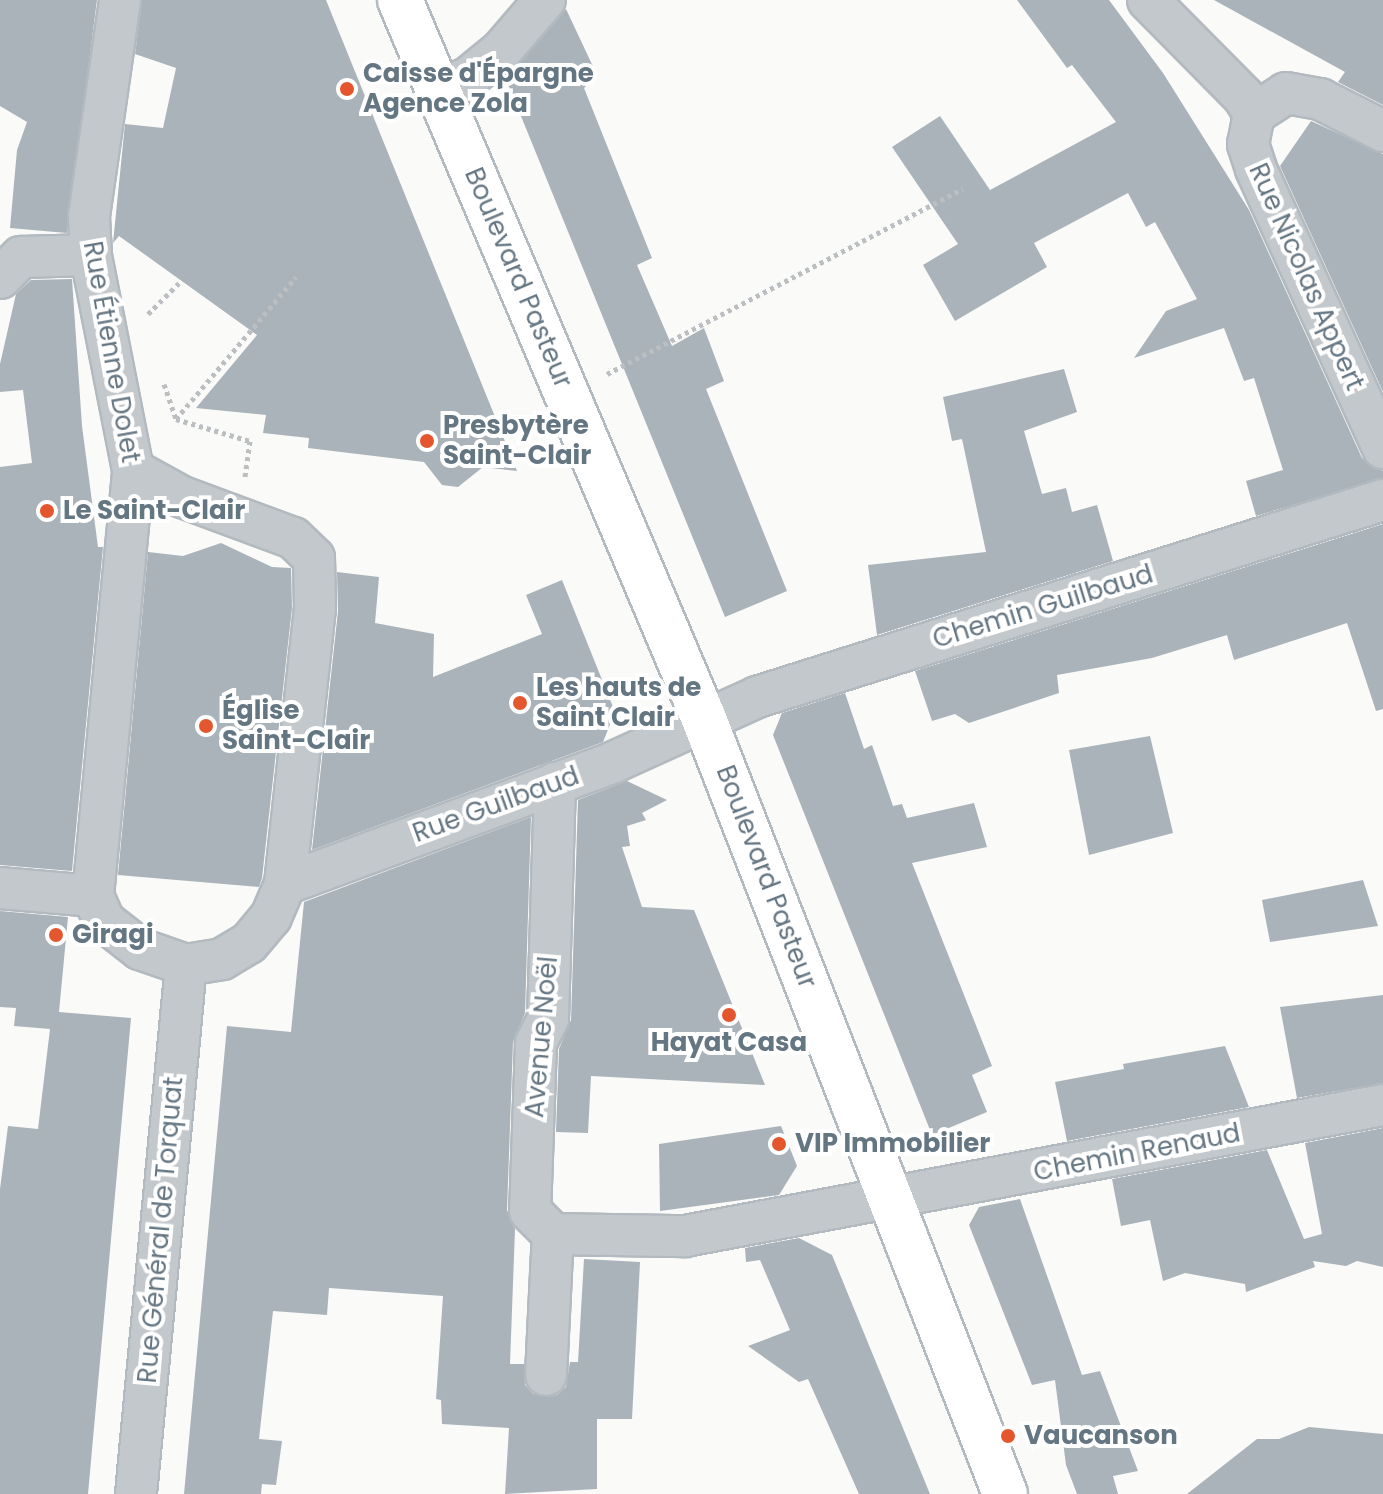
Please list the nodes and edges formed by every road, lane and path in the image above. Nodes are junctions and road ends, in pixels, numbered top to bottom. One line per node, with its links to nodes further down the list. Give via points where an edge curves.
1 (120, 0): 9 (street, Rue Étienne Dolet, via 89,216)
2 (400, 0): 5 (street, Boulevard Pasteur)
3 (545, 0): 5 (street, via 501,51 468,78)
4 (1148, 0): 6 (street, via 1244,97)
5 (438, 90): 15 (street, Boulevard Pasteur)
6 (1254, 114): 7 (street, via 1286,93 1320,99); 17 (street, Rue Nicolas Appert, via 1248,144 1256,169)
7 (1383, 131)
8 (963, 189): 15 (path)
9 (91, 255): 11 (street, via 21,257); 18 (street, Rue Étienne Dolet)
10 (296, 277): 16 (path)
11 (0, 278)
12 (181, 281): 13 (path, via 141,321)
13 (136, 308)
14 (161, 377): 16 (path)
15 (567, 394): 21 (street, Boulevard Pasteur)
16 (176, 419): 20 (path, via 250,441)
17 (1383, 448)
18 (133, 470): 20 (street, via 182,497); 25 (street, Rue Étienne Dolet)
19 (1383, 500): 21 (street, Chemin Guilbaud, via 757,697)
20 (240, 518): 23 (street, via 293,538 314,558 315,609)
21 (704, 719): 22 (street, Rue Guilbaud); 28 (street, Boulevard Pasteur)
22 (555, 783): 23 (street, Rue Guilbaud); 29 (street, Avenue Noël, via 548,1019 536,1043 530,1211)
23 (285, 884): 26 (street, via 271,917 249,943 222,959)
24 (0, 888): 25 (street)
25 (93, 896): 26 (street, via 104,921 140,949)
26 (186, 965): 31 (street, Rue Général de Torquat)
27 (1383, 1105): 28 (street, Chemin Renaud, via 959,1188)
28 (890, 1195): 29 (street, via 685,1236); 32 (street, Boulevard Pasteur)
29 (553, 1234): 30 (street)
30 (546, 1375)
31 (136, 1494)
32 (1005, 1494)

